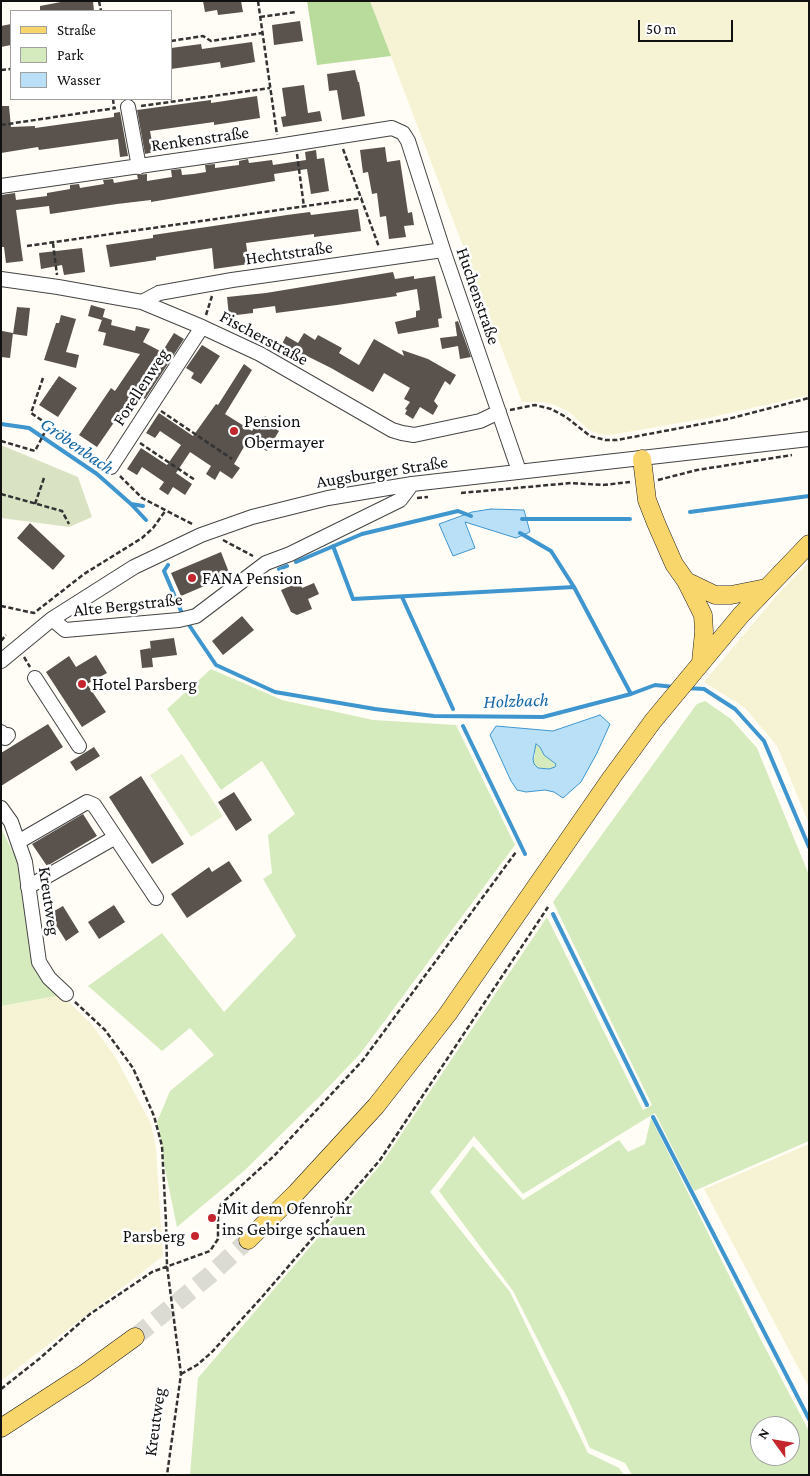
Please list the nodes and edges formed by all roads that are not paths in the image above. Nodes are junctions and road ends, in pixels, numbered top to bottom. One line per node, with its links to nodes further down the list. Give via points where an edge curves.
1 (121, 108): 3 (street)
2 (403, 133): 3 (street, Renkenstraße, via 392,128); 5 (street, Huchenstraße)
3 (139, 167): 4 (street, Renkenstraße)
4 (1, 186)
5 (443, 250): 7 (street, Hechtstraße, via 216,283 159,293); 9 (street, Huchenstraße)
6 (1, 279): 7 (street, Fischerstraße)
7 (142, 302): 8 (street, Fischerstraße)
8 (202, 327): 9 (street, Fischerstraße, via 260,354 402,433 414,435 480,421); 12 (street, Forellenweg)
9 (499, 412): 13 (street, Huchenstraße)
10 (809, 439): 11 (street, Augsburger Straße)
11 (642, 459): 13 (street, Augsburger Straße); 16 (main road, via 647,500 664,544)
12 (111, 468)
13 (519, 471): 14 (street, Augsburger Straße)
14 (412, 484): 18 (street, Augsburger Straße, via 328,498 252,517 201,535 134,567); 18 (street, Alte Bergstraße, via 400,500 266,563 196,616 65,630)
15 (809, 544): 17 (main road)
16 (686, 581): 17 (main road, via 715,595); 20 (main road, via 703,615 704,632)
17 (766, 588): 20 (main road)
18 (52, 619): 19 (street, Augsburger Straße)
19 (2, 660)
20 (697, 667): 29 (main road, via 612,777 414,1059 340,1147)
21 (32, 671): 22 (street, via 50,708)
22 (79, 746)
23 (1, 808): 25 (street, Kreutweg, via 11,822)
24 (114, 838): 25 (street, via 94,805 87,802); 26 (street); 27 (street)
25 (18, 842): 26 (street, Kreutweg, via 25,862)
26 (28, 888): 28 (street, Kreutweg, via 39,962 48,978)
27 (156, 898)
28 (66, 994)
29 (248, 1240)
30 (135, 1337): 31 (main road)
31 (1, 1428)

